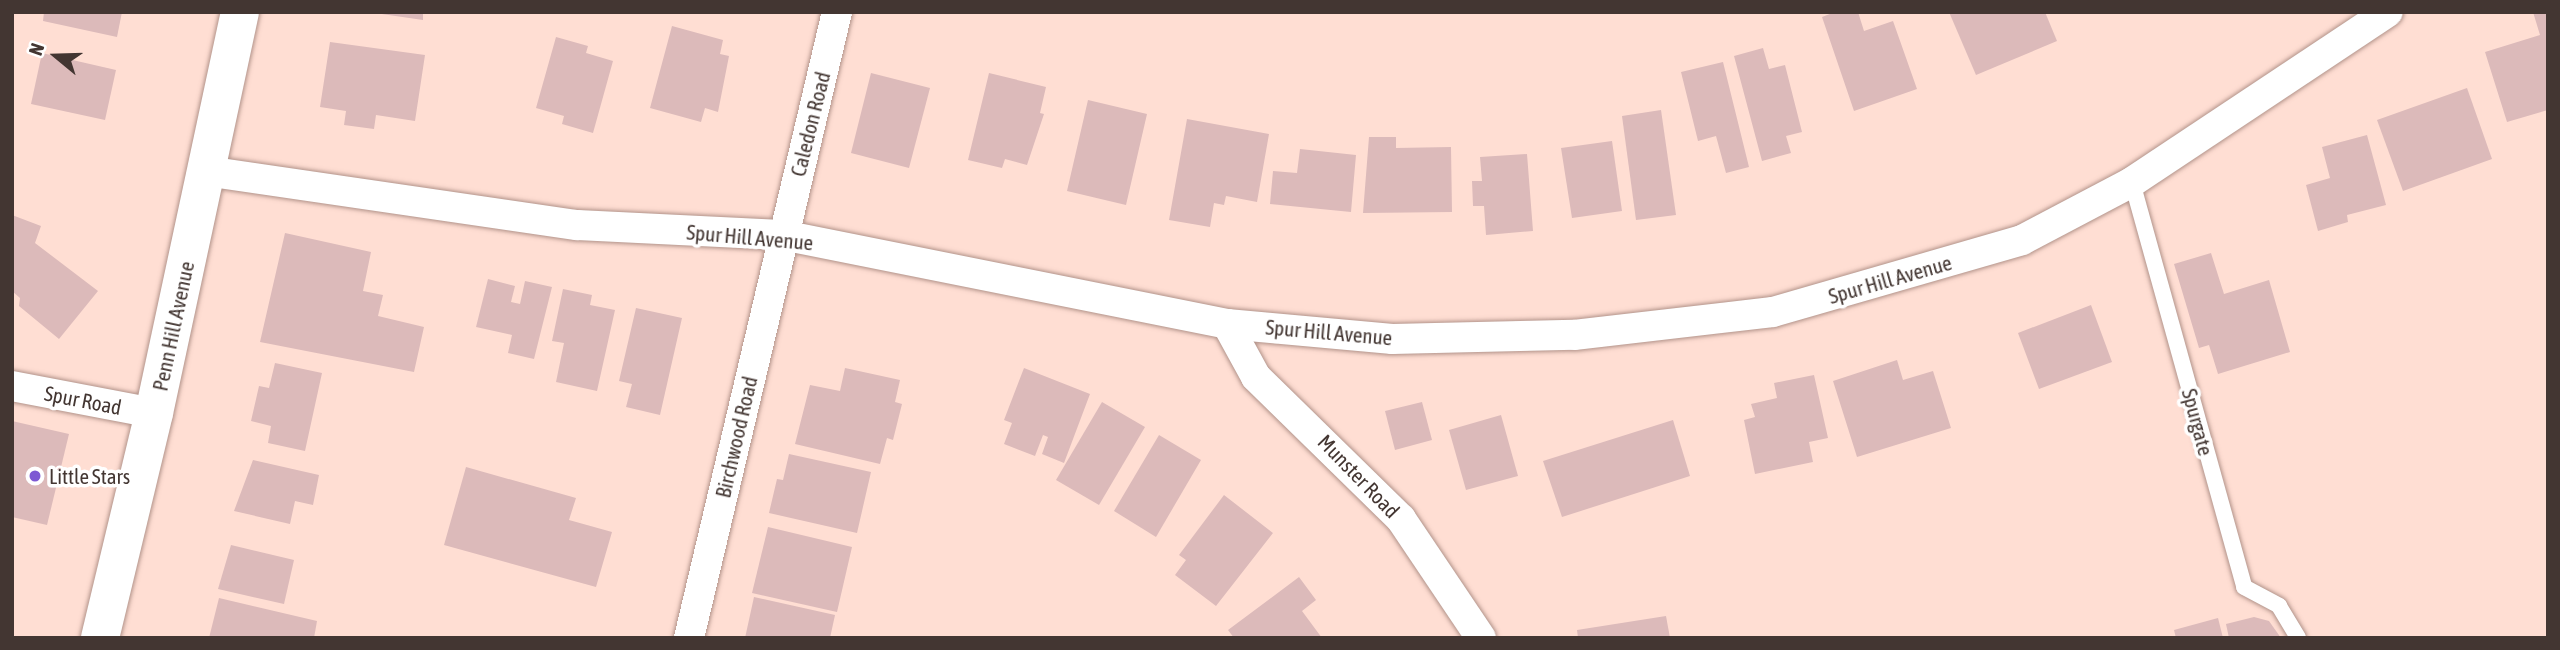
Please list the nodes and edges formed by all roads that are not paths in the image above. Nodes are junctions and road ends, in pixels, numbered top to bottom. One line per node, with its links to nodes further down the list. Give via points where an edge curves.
1 (240, 12): 4 (street, Penn Hill Avenue)
2 (837, 12): 6 (street, Caledon Road)
3 (2388, 12): 5 (street, Spur Hill Avenue)
4 (206, 171): 6 (street, Spur Hill Avenue, via 577,225); 9 (street, Penn Hill Avenue)
5 (2132, 182): 7 (street, Spur Hill Avenue, via 2022,240 1773,312 1574,335 1418,338); 13 (lane, Spurgate, via 2244,587 2279,606)
6 (782, 235): 7 (street, Spur Hill Avenue); 11 (street, Birchwood Road)
7 (1227, 324): 12 (street, Munster Road, via 1256,377 1402,519)
8 (12, 386): 9 (street, Spur Road)
9 (154, 413): 10 (street, Penn Hill Avenue)
10 (100, 638)
11 (689, 638)
12 (1481, 638)
13 (2298, 638)

